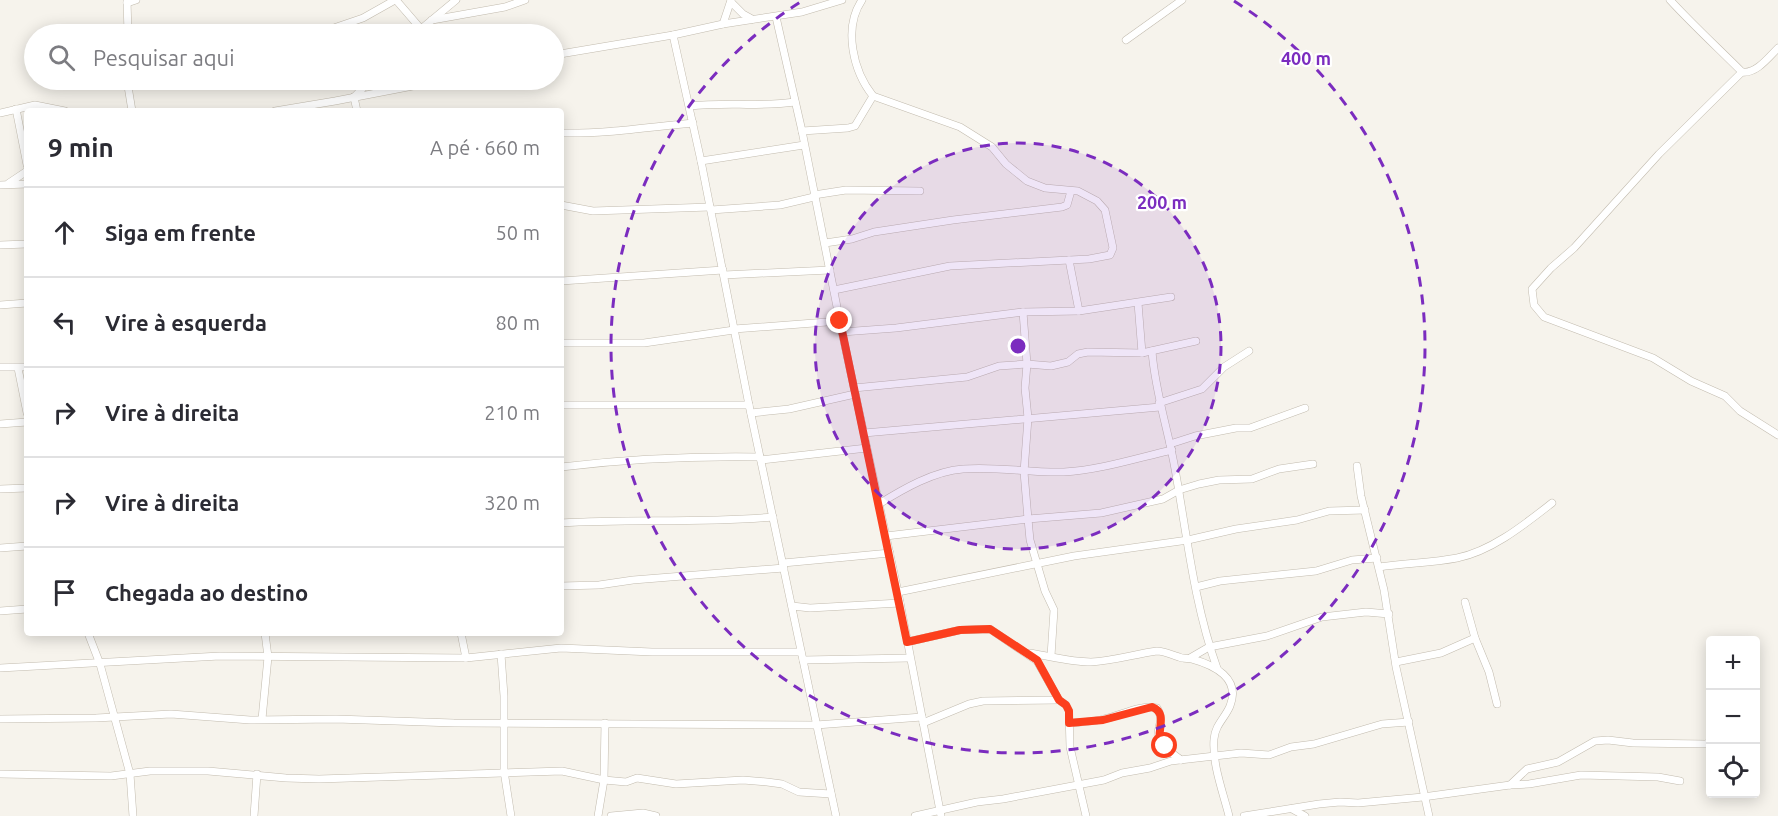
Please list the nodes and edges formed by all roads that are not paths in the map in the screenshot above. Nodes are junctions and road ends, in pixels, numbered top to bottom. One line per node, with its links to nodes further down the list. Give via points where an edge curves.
1 (136, 0): 9 (street)
2 (395, 0): 16 (street); 17 (street)
3 (456, 0): 13 (street)
4 (525, 0): 13 (street)
5 (842, 0): 11 (street)
6 (862, 0): 28 (street, via 851,26 854,55 864,85)
7 (1182, 0): 21 (street)
8 (1670, 0): 24 (street)
9 (127, 1): 15 (street)
10 (731, 1): 14 (street); 19 (street)
11 (832, 1): 12 (street)
12 (776, 17): 14 (street); 30 (street)
13 (432, 20): 18 (street)
14 (753, 20): 19 (street)
15 (128, 24)
16 (345, 24)
17 (412, 24)
18 (427, 24)
19 (723, 24): 20 (street)
20 (673, 35): 23 (street); 31 (street)
21 (1126, 40)
22 (1778, 48): 24 (street, via 1755,70)
23 (564, 53)
24 (1742, 72): 88 (street, via 1532,289 1534,305 1544,317 1653,358 1725,396 1740,411)
25 (129, 90): 33 (street)
26 (361, 90): 29 (street)
27 (391, 90): 29 (street)
28 (873, 96): 39 (street, via 855,126); 48 (street, via 960,127 992,147 1027,181)
29 (354, 97): 34 (street); 35 (street)
30 (795, 102): 31 (street); 39 (street)
31 (690, 106): 38 (street)
32 (50, 108): 36 (street, via 35,105)
33 (132, 108)
34 (292, 108)
35 (356, 108)
36 (16, 109): 37 (street); 42 (street)
37 (0, 113)
38 (693, 123): 40 (street, via 621,132); 43 (street)
39 (802, 131): 41 (street)
40 (564, 133)
41 (804, 145): 43 (street); 49 (street)
42 (24, 150)
43 (701, 161): 51 (street)
44 (24, 173): 46 (street)
45 (24, 184): 46 (street)
46 (3, 185)
47 (920, 191): 49 (street, via 846,190)
48 (1071, 191): 52 (street, via 1067,205 1062,207 874,232); 55 (street, via 1087,195 1105,210 1113,248 1110,255)
49 (814, 196): 51 (street, via 780,205); 52 (street)
50 (564, 206): 51 (street, via 593,211)
51 (710, 209): 57 (street)
52 (825, 243): 56 (street)
53 (24, 244): 54 (street)
54 (0, 245)
55 (1069, 260): 59 (street, via 951,266); 64 (street)
56 (830, 270): 57 (street); 59 (street)
57 (723, 273): 58 (street); 67 (street)
58 (564, 281)
59 (834, 290): 66 (street)
60 (1171, 297): 62 (street)
61 (24, 303): 63 (street)
62 (1138, 303): 64 (street); 73 (street)
63 (0, 305)
64 (1079, 311): 65 (street)
65 (1023, 312): 68 (street); 74 (street)
66 (840, 321): 67 (street); 68 (street)
67 (734, 330): 70 (street, via 644,343); 83 (street)
68 (842, 332): 78 (street)
69 (1196, 341): 71 (street)
70 (564, 343)
71 (1152, 351): 73 (street); 81 (street)
72 (1249, 351): 81 (street, via 1224,367 1202,389)
73 (1142, 353): 74 (street, via 1088,352 1051,366)
74 (1027, 364): 78 (street, via 999,366 967,377); 84 (street)
75 (0, 367): 77 (street)
76 (24, 367): 77 (street)
77 (18, 368): 79 (street)
78 (855, 391): 83 (street, via 789,409); 87 (street)
79 (24, 397)
80 (564, 405): 83 (street)
81 (1160, 405): 84 (street); 90 (street)
82 (1305, 408): 90 (street, via 1250,428 1195,436)
83 (750, 409): 91 (street)
84 (1028, 418): 87 (street); 95 (street)
85 (24, 422): 86 (street)
86 (0, 424)
87 (864, 433): 89 (street)
88 (1778, 435)
89 (867, 447): 91 (street); 100 (street)
90 (1171, 447): 95 (street, via 1109,465 1066,472); 98 (street)
91 (761, 459): 94 (street, via 722,456); 102 (street)
92 (1313, 464): 98 (street, via 1279,469 1252,479 1199,483)
93 (1357, 466): 101 (street)
94 (564, 467)
95 (1024, 472): 100 (street, via 960,469 920,482); 103 (street)
96 (24, 488): 97 (street)
97 (0, 489)
98 (1179, 490): 103 (street, via 1163,499 1101,513); 106 (street)
99 (1552, 502): 113 (street, via 1511,533 1458,558)
100 (879, 504): 105 (street)
101 (1365, 510): 106 (street, via 1329,511); 110 (street)
102 (773, 517): 104 (street); 112 (street)
103 (1028, 519): 105 (street); 111 (street)
104 (564, 523)
105 (886, 536): 109 (street)
106 (1188, 540): 111 (street); 115 (street)
107 (24, 546): 108 (street)
108 (0, 548)
109 (890, 553): 112 (street); 116 (street)
110 (1377, 558): 113 (street); 115 (street, via 1352,560 1316,571)
111 (1038, 562): 116 (street); 132 (street, via 1054,610)
112 (783, 566): 114 (street); 119 (street)
113 (1379, 567): 122 (street)
114 (564, 586)
115 (1196, 587): 128 (street)
116 (898, 592): 118 (street)
117 (1465, 602): 126 (street)
118 (900, 603): 119 (street); 127 (street)
119 (792, 606): 131 (street)
120 (24, 609): 121 (street)
121 (0, 611)
122 (1389, 614): 128 (street, via 1366,612 1322,617 1267,636); 137 (street)
123 (89, 636): 138 (street)
124 (265, 636): 133 (street)
125 (462, 636): 134 (street)
126 (1475, 638): 137 (street, via 1440,652); 142 (street)
127 (907, 642): 129 (street, via 960,630 990,629); 135 (street)
128 (1209, 647): 136 (street); 140 (street)
129 (1029, 653): 132 (street); 141 (street)
130 (501, 654): 131 (street, via 561,648); 134 (street); 147 (street)
131 (802, 656): 135 (street, via 842,660); 151 (street)
132 (1052, 656): 136 (street, via 1091,662 1164,651)
133 (268, 657): 134 (street); 138 (street); 145 (street)
134 (466, 658)
135 (910, 658): 146 (street)
136 (1190, 658): 140 (street)
137 (1396, 662): 148 (street)
138 (100, 664): 139 (street); 143 (street)
139 (0, 668)
140 (1217, 668): 153 (street, via 1229,680 1233,693 1216,728)
141 (1059, 700): 146 (street, via 983,701); 150 (street, via 1069,711)
142 (1497, 704)
143 (115, 716): 144 (street); 145 (street, via 171,714); 157 (street)
144 (0, 719)
145 (262, 719): 147 (street)
146 (922, 720): 151 (street); 166 (street)
147 (503, 722): 149 (street); 155 (street)
148 (1409, 722): 153 (street, via 1382,724 1269,755); 164 (street)
149 (605, 723): 151 (street); 159 (street)
150 (1069, 723): 154 (street, via 1157,708 1162,719 1160,742); 161 (street)
151 (816, 725): 163 (street)
152 (1706, 744): 162 (street, via 1596,741 1558,762 1527,769)
153 (1215, 756): 154 (street); 176 (street)
154 (1181, 760): 161 (street)
155 (504, 771): 158 (street, via 319,779); 159 (street, via 562,771); 169 (street)
156 (0, 774): 157 (street)
157 (130, 774): 158 (street, via 180,770); 167 (street)
158 (257, 774): 168 (street)
159 (604, 780): 163 (street, via 626,782 642,778 676,784 751,781); 170 (street)
160 (1680, 781): 162 (street, via 1603,774)
161 (1078, 785): 166 (street, via 977,802); 175 (street)
162 (1510, 785): 164 (street)
163 (831, 794): 173 (street)
164 (1424, 797): 165 (street); 179 (street)
165 (1292, 809): 177 (street); 178 (street)
166 (940, 814): 174 (street)
167 (133, 816)
168 (254, 816)
169 (511, 816)
170 (598, 816)
171 (611, 816): 172 (street)
172 (656, 816)
173 (836, 816)
174 (915, 816)
175 (1086, 816)
176 (1229, 816)
177 (1244, 816)
178 (1305, 816)
179 (1429, 816)

